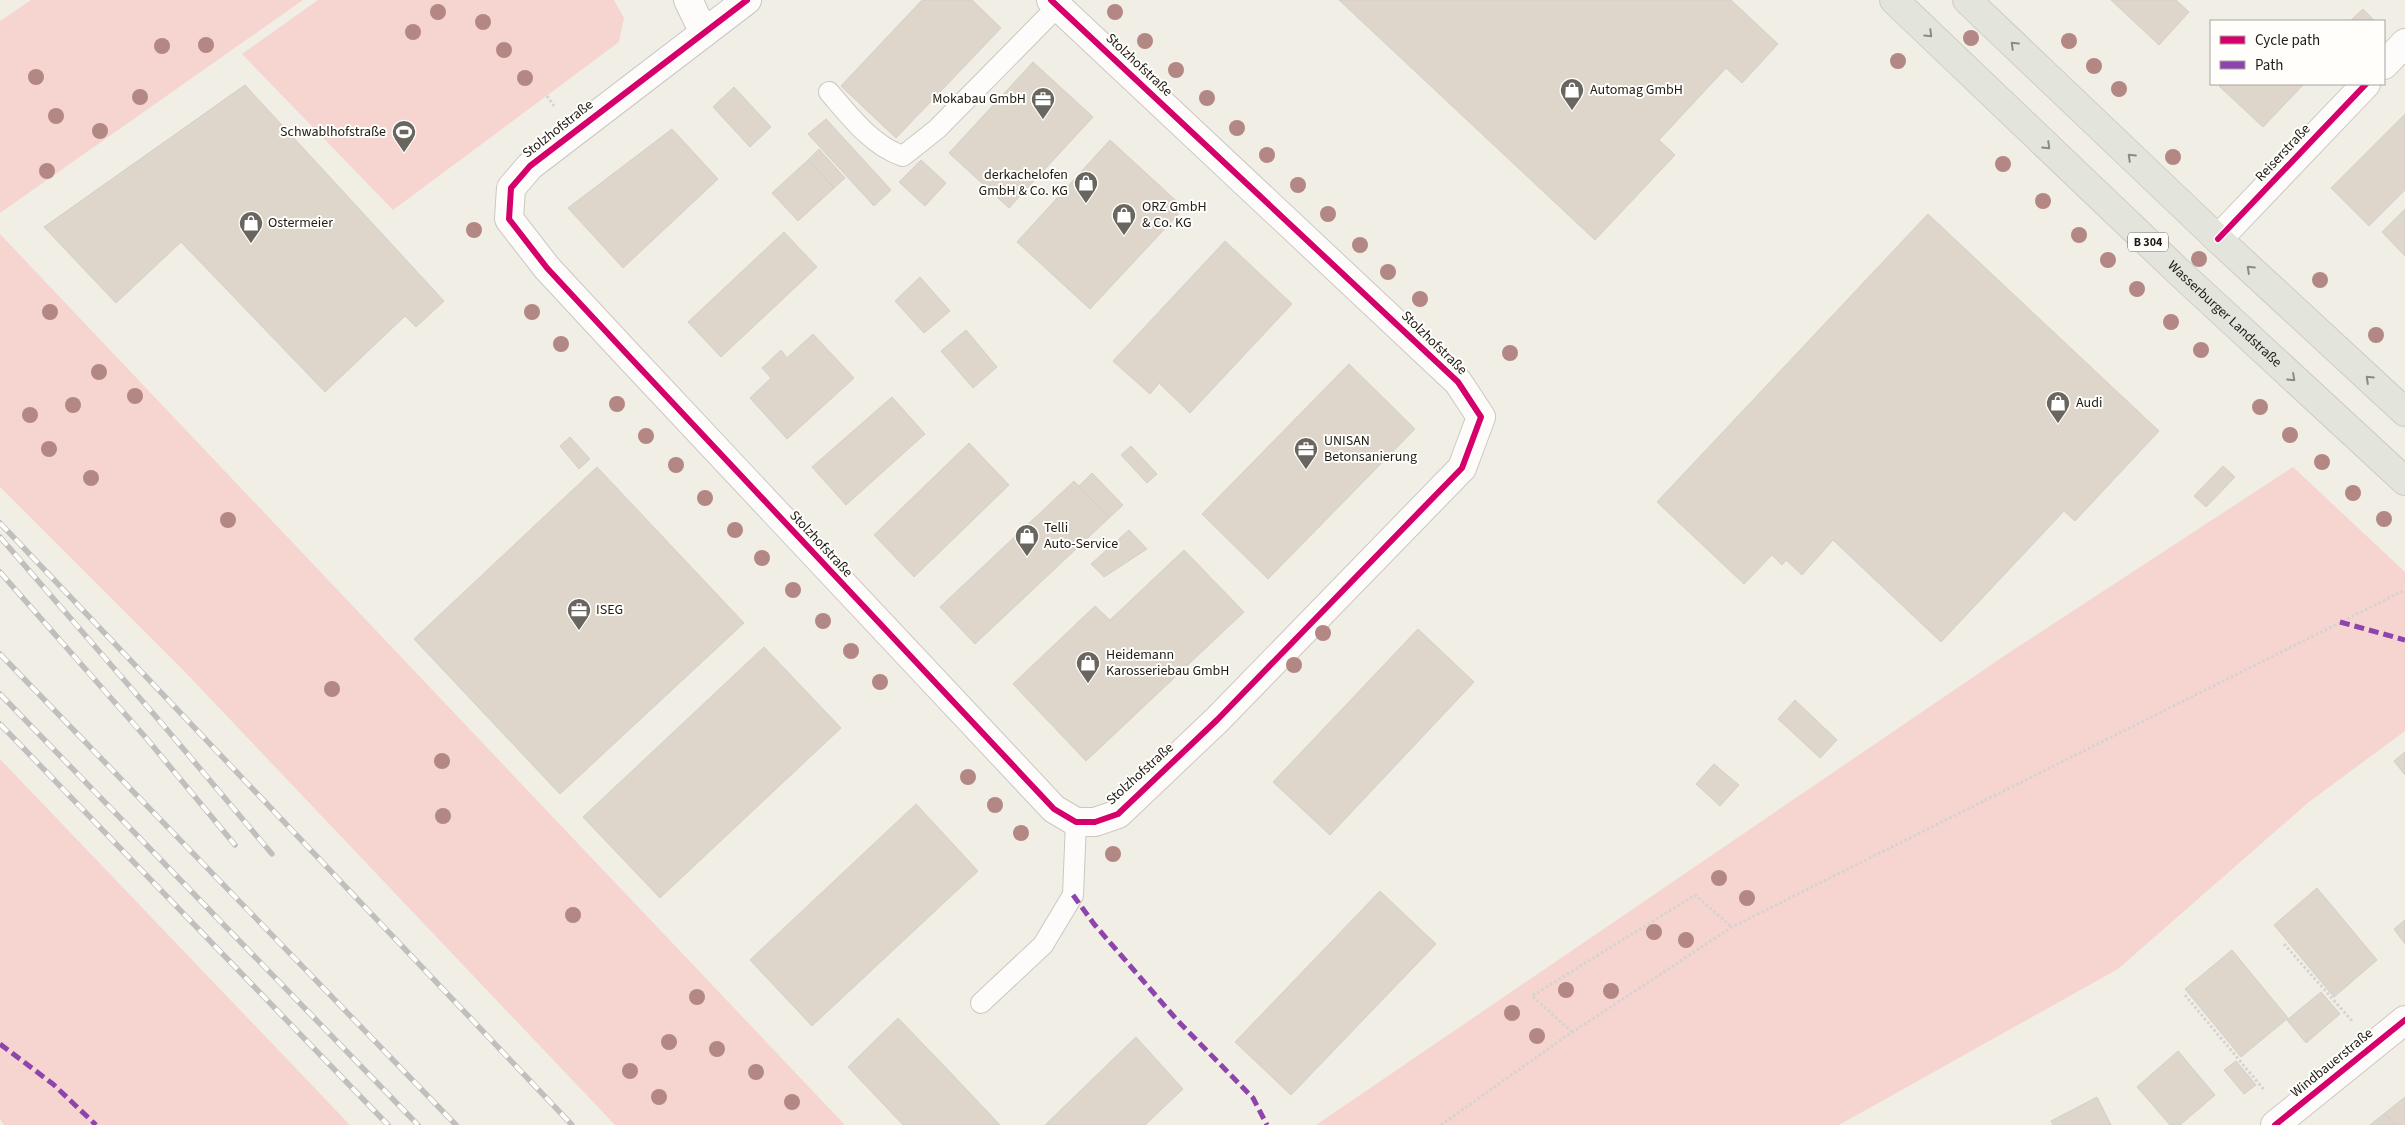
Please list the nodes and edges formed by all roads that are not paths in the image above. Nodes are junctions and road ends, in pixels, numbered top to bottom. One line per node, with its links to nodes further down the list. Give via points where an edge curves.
1 (688, 0): 6 (street)
2 (747, 0): 6 (street, Stolzhofstraße)
3 (1894, 0): 13 (main road, Wasserburger Landstraße / B 304, one-way to 13, via 2209,300)
4 (1966, 0): 11 (main road, one-way to 4)
5 (1055, 3): 10 (lane, via 937,129 903,156 893,153 859,126); 14 (street, Stolzhofstraße, via 1458,382 1480,417 1462,468 1217,720 1118,814 1095,822)
6 (704, 32): 14 (street, Stolzhofstraße, via 530,166 511,188 509,218 547,268 928,677 1054,809)
7 (2405, 43): 8 (street)
8 (2385, 64)
9 (2365, 85): 11 (street, Reiserstraße)
10 (829, 92)
11 (2218, 240): 12 (main road, one-way to 11)
12 (2405, 412)
13 (2405, 481)
14 (1076, 822): 15 (lane, via 1073,895 1043,945)
15 (981, 1002)
16 (2405, 1020): 17 (street, Windbauerstraße)
17 (2275, 1125)

